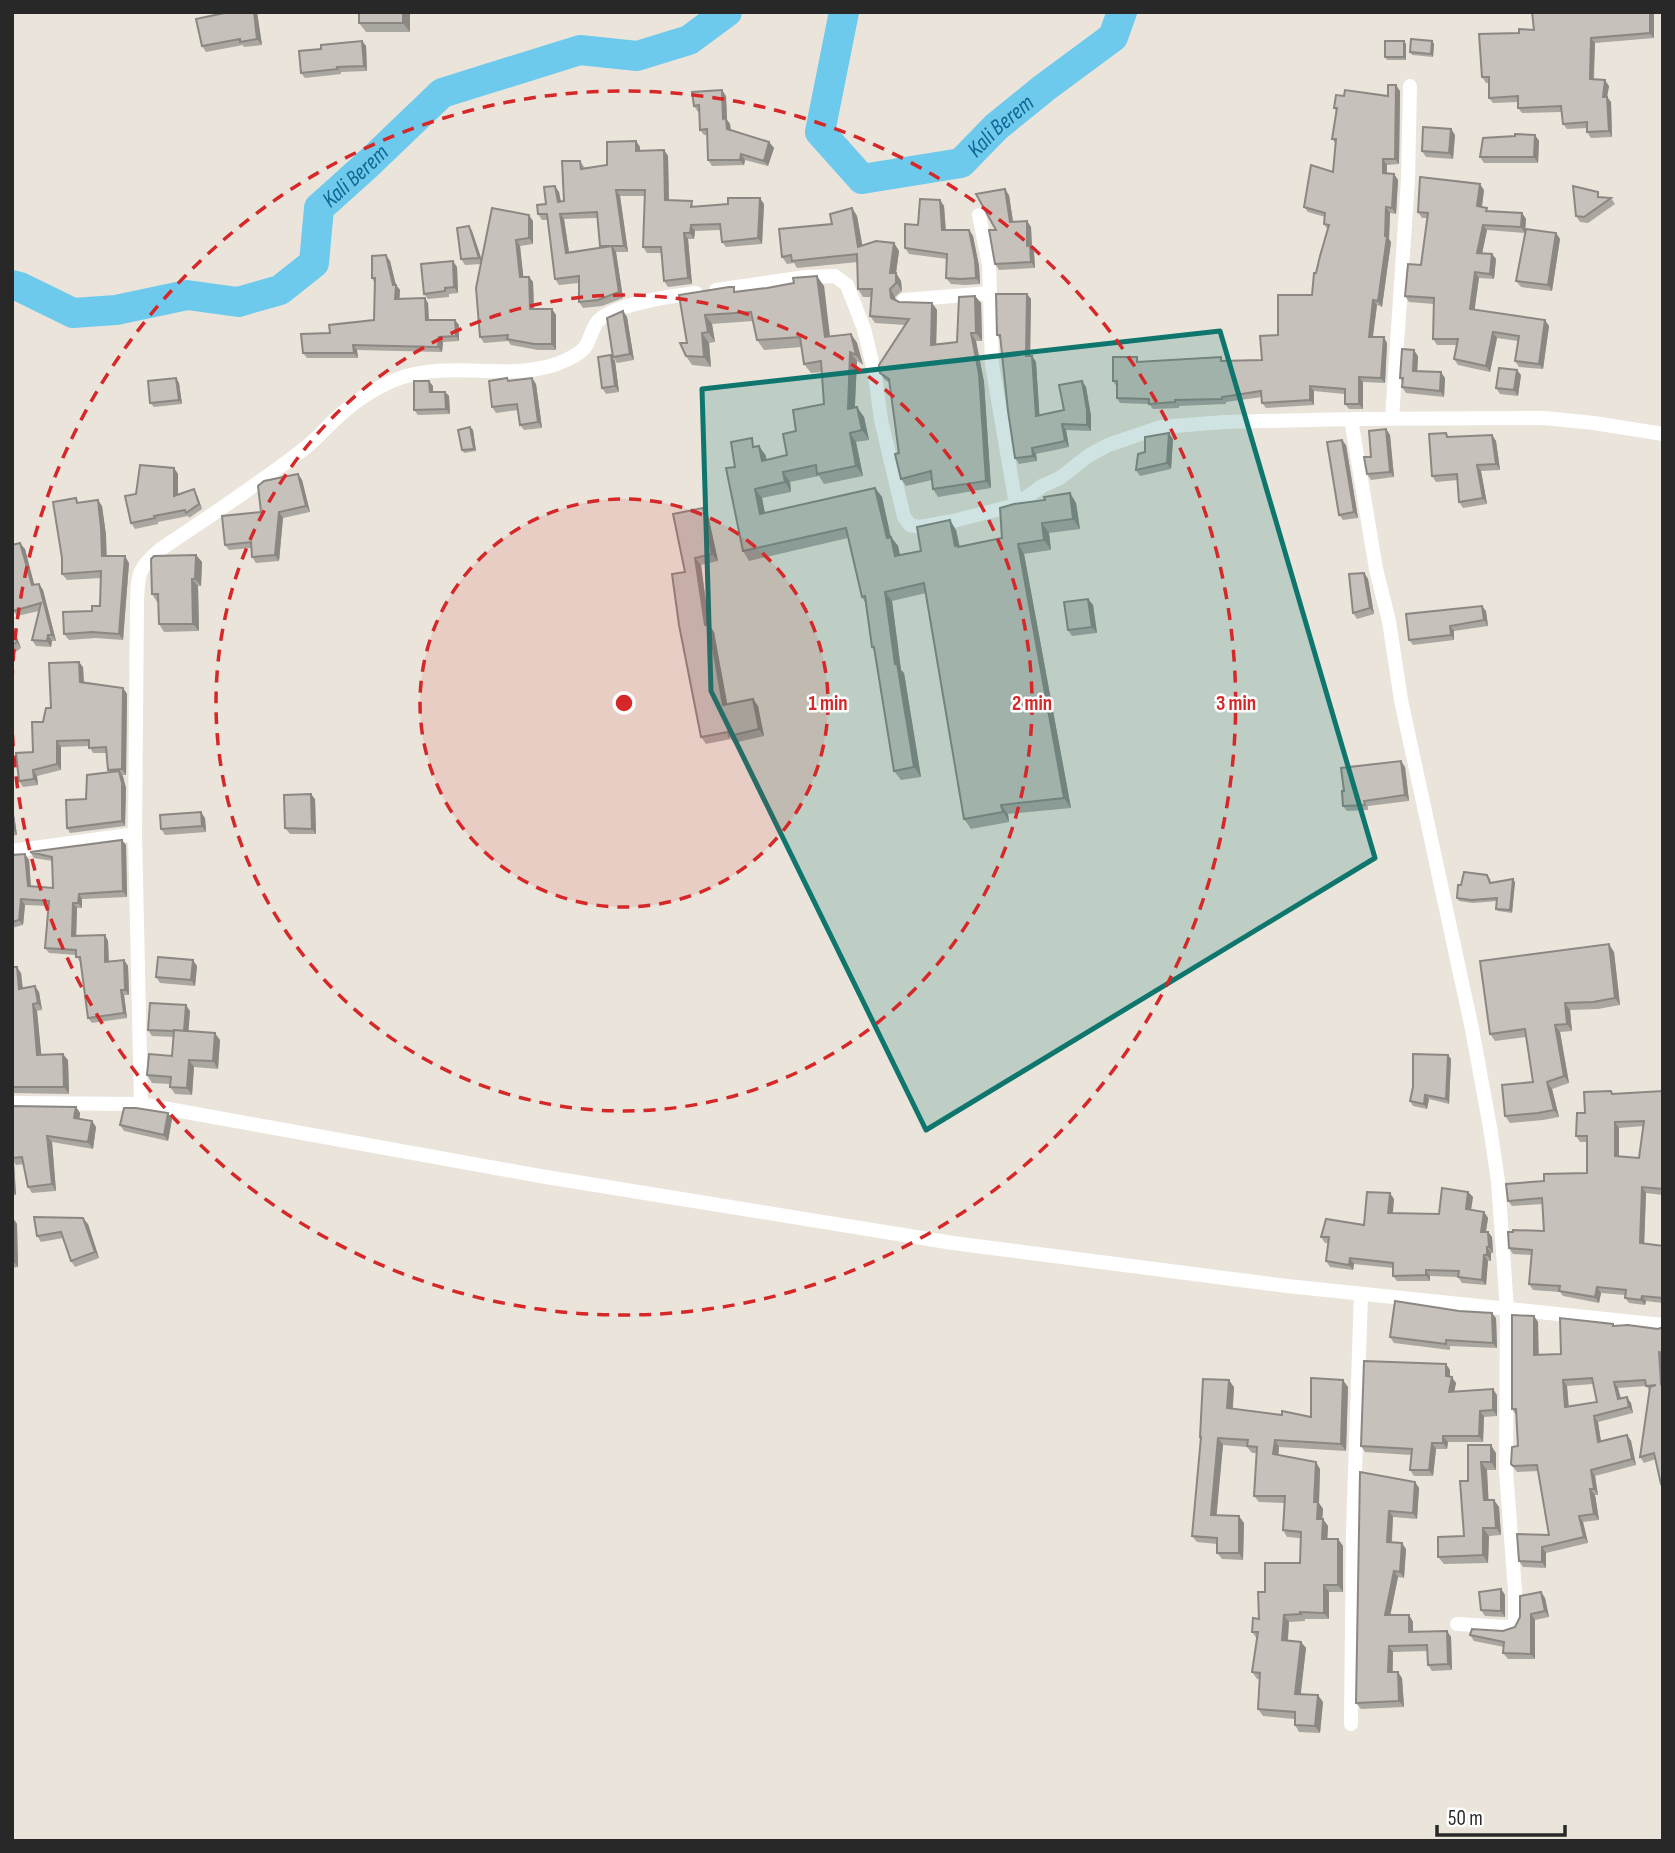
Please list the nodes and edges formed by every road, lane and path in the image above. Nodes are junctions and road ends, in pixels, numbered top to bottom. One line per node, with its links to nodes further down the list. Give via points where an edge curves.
1 (1410, 86): 6 (street)
2 (979, 215): 3 (street)
3 (990, 293): 4 (street); 8 (street, via 992,363)
4 (904, 300)
5 (1351, 419): 6 (street); 8 (street, via 1161,427 1108,445); 14 (street, via 1401,700 1490,1127)
6 (1392, 419): 7 (street, via 1544,418)
7 (1663, 434)
8 (1016, 505): 9 (street, via 953,521 910,525 904,517 881,421 864,329 847,285 835,276 636,304 597,322 586,348 542,368 428,372 390,382 362,397 307,447 161,549 141,569 136,602)
9 (135, 834): 10 (street); 12 (street)
10 (12, 851)
11 (12, 1103): 12 (street)
12 (141, 1104): 13 (street, via 540,1176 953,1243)
13 (1361, 1294): 14 (street); 17 (street)
14 (1507, 1309): 15 (street); 16 (street, via 1506,1471 1515,1622 1506,1627)
15 (1663, 1325)
16 (1457, 1624)
17 (1351, 1724)

